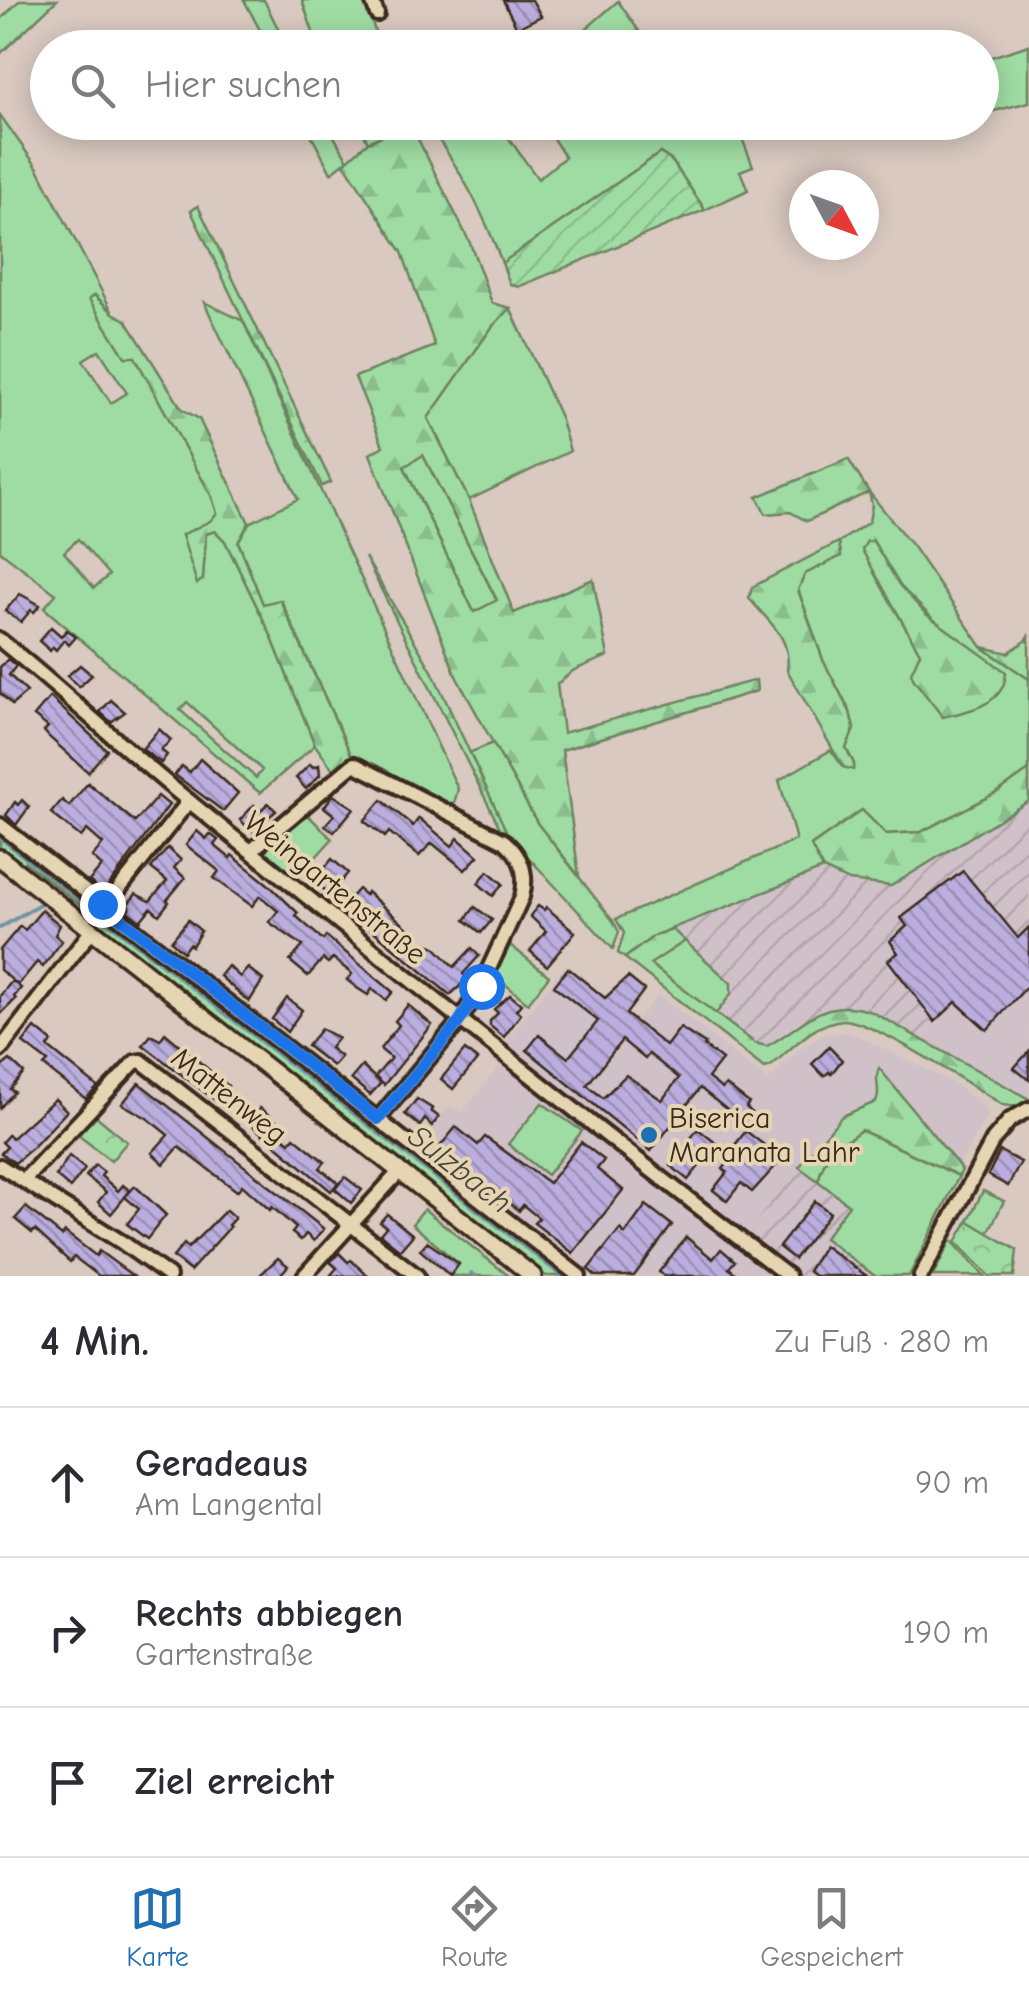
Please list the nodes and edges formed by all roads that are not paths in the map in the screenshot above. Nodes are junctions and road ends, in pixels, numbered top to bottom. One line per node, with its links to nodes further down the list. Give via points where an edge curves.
1 (0, 640): 2 (street, Weingartenstraße)
2 (189, 802): 4 (street, Weingartenstraße); 6 (street)
3 (0, 825): 6 (street)
4 (252, 850): 8 (street, Weingartenstraße); 8 (street, via 354,764 504,841 516,852 525,884)
5 (0, 858): 7 (street)
6 (105, 907): 11 (street)
7 (92, 930): 9 (street); 13 (street)
8 (459, 1022): 11 (street); 21 (street, Weingartenstraße)
9 (0, 1050)
10 (1029, 1108): 22 (street, via 994,1140)
11 (378, 1119): 20 (street)
12 (0, 1166): 14 (street)
13 (399, 1172): 15 (street); 19 (street)
14 (24, 1180): 15 (street, Mattenweg, via 141,1061); 16 (street)
15 (352, 1224): 17 (street); 18 (street, Mattenweg)
16 (169, 1276)
17 (304, 1276)
18 (417, 1276)
19 (532, 1276)
20 (579, 1276)
21 (788, 1276)
22 (921, 1276)

